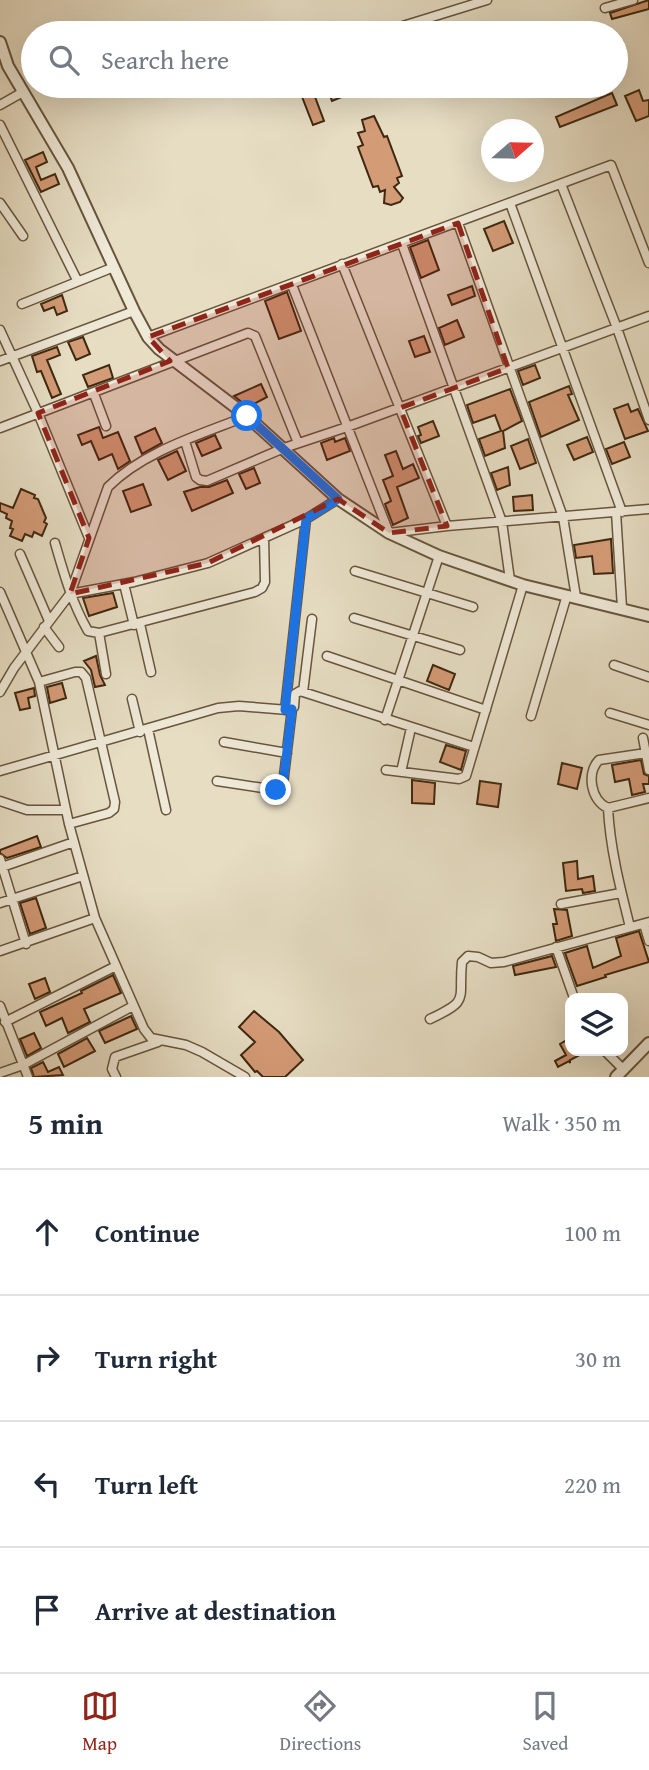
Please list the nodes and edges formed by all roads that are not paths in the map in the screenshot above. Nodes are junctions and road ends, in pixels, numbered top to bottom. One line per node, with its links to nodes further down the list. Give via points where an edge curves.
1 (487, 0): 4 (street)
2 (633, 0): 3 (street)
3 (605, 8)
4 (419, 21)
5 (0, 42): 6 (street)
6 (21, 89)
7 (21, 93): 9 (street)
8 (27, 98): 20 (street, via 68,168)
9 (0, 105)
10 (0, 125): 21 (street)
11 (561, 184): 13 (street); 16 (street, via 611,165); 26 (street)
12 (0, 202): 15 (street)
13 (510, 203): 14 (street); 29 (street)
14 (458, 223): 17 (street); 33 (street)
15 (23, 236)
16 (645, 242): 18 (street)
17 (402, 244): 19 (street); 34 (street)
18 (649, 263)
19 (342, 264): 22 (street); 36 (street)
20 (114, 267): 21 (street); 24 (street)
21 (77, 281): 23 (street)
22 (292, 285): 28 (street); 41 (street)
23 (22, 304)
24 (134, 311): 28 (street); 30 (street)
25 (649, 316): 26 (street)
26 (617, 328): 29 (street); 39 (street)
27 (0, 330): 30 (street)
28 (148, 337): 31 (street)
29 (563, 348): 33 (street); 48 (street)
30 (12, 357): 32 (street); 37 (street)
31 (173, 360): 35 (street); 38 (street); 44 (street, via 253,334)
32 (0, 361)
33 (508, 368): 34 (street); 49 (street)
34 (454, 388): 36 (street); 51 (street)
35 (94, 394): 37 (street); 40 (street)
36 (400, 408): 41 (street); 52 (street)
37 (38, 413): 42 (street); 54 (street)
38 (247, 416): 43 (street); 45 (street)
39 (649, 421)
40 (107, 426)
41 (347, 427): 44 (street); 53 (street)
42 (0, 428)
43 (185, 441): 45 (street, via 196,477 203,481); 54 (street, via 141,462 108,486)
44 (298, 443): 45 (street)
45 (284, 448): 46 (street)
46 (338, 499): 50 (street); 53 (street)
47 (649, 509): 48 (street)
48 (619, 512): 49 (street); 68 (street)
49 (563, 517): 51 (street); 66 (street)
50 (306, 519): 55 (street); 89 (street)
51 (502, 522): 52 (street); 60 (street)
52 (447, 526): 53 (street)
53 (389, 533): 58 (street)
54 (89, 538): 65 (street)
55 (264, 538): 61 (street, via 208,563); 73 (street, via 265,582 255,593)
56 (55, 543): 65 (street)
57 (20, 554): 72 (street)
58 (439, 556): 60 (street); 64 (street)
59 (355, 571): 64 (street)
60 (510, 580): 62 (street)
61 (124, 584): 65 (street); 73 (street)
62 (523, 584): 66 (street); 90 (street)
63 (0, 592): 78 (street)
64 (426, 593): 67 (street); 75 (street)
65 (70, 594): 72 (street); 74 (street, via 88,631)
66 (572, 596): 68 (street); 92 (street)
67 (473, 607)
68 (622, 608): 69 (street)
69 (649, 616)
70 (354, 618): 75 (street)
71 (312, 619): 87 (street)
72 (47, 624): 76 (street); 78 (street)
73 (137, 625): 74 (street); 81 (street)
74 (99, 634): 82 (street)
75 (412, 634): 77 (street); 84 (street)
76 (59, 647)
77 (460, 650)
78 (26, 653): 85 (street); 86 (street)
79 (327, 656): 84 (street)
80 (614, 665): 83 (street)
81 (151, 671)
82 (106, 674)
83 (649, 677)
84 (397, 680): 90 (street); 93 (street)
85 (39, 682): 98 (street, via 81,672); 103 (street)
86 (0, 690)
87 (303, 692): 89 (street, via 295,694); 93 (street)
88 (132, 699): 96 (street)
89 (288, 710): 96 (street, via 218,708); 101 (street)
90 (486, 710): 100 (street)
91 (610, 713): 94 (street)
92 (531, 716)
93 (385, 720): 95 (street)
94 (649, 725)
95 (411, 728): 100 (street); 107 (street)
96 (144, 731): 98 (street); 113 (street)
97 (643, 738): 102 (street)
98 (100, 742): 103 (street); 114 (street, via 114,809)
99 (224, 742): 101 (street)
100 (474, 747): 107 (street, via 464,779)
101 (287, 753): 108 (street, via 280,789)
102 (646, 753): 104 (street); 111 (street, via 598,760 593,766 596,798)
103 (55, 754): 106 (street); 112 (street)
104 (649, 769)
105 (386, 770): 107 (street)
106 (0, 771)
107 (401, 772)
108 (217, 781)
109 (649, 798): 111 (street)
110 (0, 801): 112 (street, via 27,810)
111 (608, 807): 118 (street)
112 (66, 810): 114 (street)
113 (166, 810)
114 (69, 824): 115 (street)
115 (74, 842): 116 (street); 117 (street)
116 (1, 863): 119 (street)
117 (83, 876): 119 (street); 122 (street)
118 (621, 893): 121 (street); 124 (street)
119 (12, 899): 120 (street); 126 (street)
120 (0, 903)
121 (561, 904)
122 (96, 918): 126 (street); 129 (street)
123 (646, 923): 124 (street); 125 (street)
124 (630, 927): 127 (street)
125 (649, 941)
126 (26, 944): 128 (street)
127 (556, 947): 130 (street); 133 (street, via 504,962 466,958 460,999)
128 (0, 951)
129 (116, 966): 132 (street); 134 (street)
130 (572, 993)
131 (0, 1006): 134 (street)
132 (133, 1006): 135 (street, via 144,1029); 139 (street)
133 (430, 1019)
134 (5, 1029): 139 (street)
135 (159, 1041): 138 (street, via 186,1045); 143 (street, via 115,1058 112,1069)
136 (649, 1043): 141 (street)
137 (608, 1056): 141 (street)
138 (222, 1064): 144 (street); 145 (street)
139 (23, 1065): 140 (street); 142 (street)
140 (0, 1073)
141 (620, 1073)
142 (28, 1077)
143 (116, 1077)
144 (225, 1077)
145 (245, 1077)

